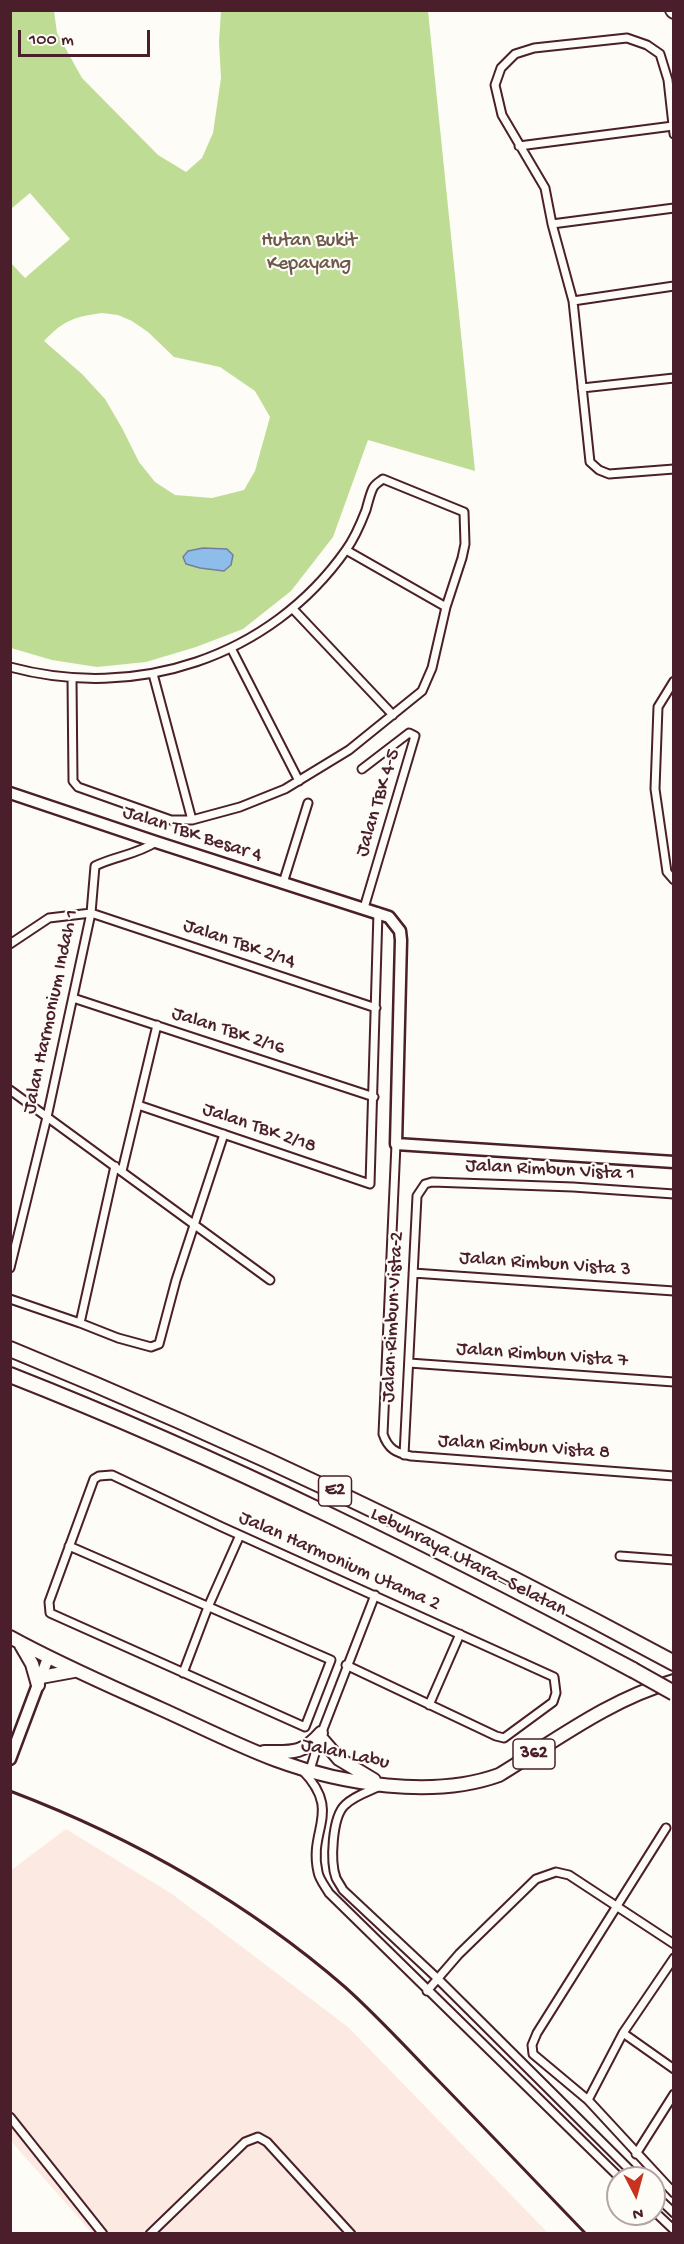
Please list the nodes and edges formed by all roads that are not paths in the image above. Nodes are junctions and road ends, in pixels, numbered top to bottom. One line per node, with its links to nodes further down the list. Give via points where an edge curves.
1 (673, 126): 2 (street); 3 (street); 3 (street, via 668,80 660,54 647,45 627,38 534,48 515,54 501,68 495,85 502,115)
2 (674, 134)
3 (519, 146): 5 (street, via 545,188)
4 (674, 208): 5 (street)
5 (552, 224): 7 (street)
6 (674, 286): 7 (street)
7 (573, 301): 9 (street)
8 (674, 378): 9 (street)
9 (582, 388): 10 (street, via 590,462 599,470 609,474)
10 (674, 469)
11 (346, 550): 12 (street); 12 (street, via 374,486 383,479 464,512 465,544); 13 (street)
12 (446, 607): 19 (street, via 432,668 422,691)
13 (293, 609): 14 (street); 19 (street)
14 (231, 648): 16 (street); 21 (street)
15 (10, 667): 17 (street)
16 (153, 674): 17 (street); 24 (street)
17 (72, 679): 24 (street, via 73,781 78,787 171,820)
18 (674, 681): 26 (street, via 657,707 655,789 667,872)
19 (393, 715): 21 (street, via 349,750)
20 (362, 770): 28 (street, Jalan TBK 4-5, via 413,733)
21 (299, 781): 24 (street, via 240,807)
22 (10, 793): 25 (street, Jalan TBK Besar 4)
23 (308, 803): 27 (street)
24 (192, 820)
25 (156, 842): 27 (street, Jalan TBK Besar 4); 30 (street, Jalan Harmonium Indah 1, via 141,852 95,866)
26 (674, 880)
27 (283, 883): 28 (street, Jalan TBK Besar 4)
28 (364, 908): 29 (street, Jalan TBK Besar 4)
29 (378, 912): 33 (street); 40 (street, via 389,917 400,931 401,940)
30 (91, 913): 31 (street, via 49,918); 32 (street, Jalan Harmonium Indah 1); 33 (street, Jalan TBK 2/14)
31 (10, 944)
32 (73, 998): 34 (street, Jalan TBK 2/16); 38 (street, Jalan Harmonium Indah 1)
33 (376, 1008): 36 (street)
34 (157, 1025): 36 (street, Jalan TBK 2/16); 37 (street)
35 (10, 1090): 38 (street)
36 (374, 1097): 39 (street, Jalan TBK 2/18, via 370,1184)
37 (138, 1105): 39 (street, Jalan TBK 2/18); 43 (street)
38 (47, 1118): 42 (street); 47 (street, Jalan Harmonium Indah 1)
39 (224, 1134): 46 (street)
40 (396, 1144): 41 (street); 57 (street, via 383,1434 386,1444)
41 (674, 1162)
42 (115, 1166): 43 (street); 52 (street)
43 (122, 1171): 46 (street)
44 (425, 1184): 45 (street, Jalan Rimbun Vista 1); 48 (street, Jalan Rimbun Vista 2, via 417,1197)
45 (674, 1194)
46 (195, 1224): 49 (street); 52 (street, via 159,1344 147,1347)
47 (10, 1268)
48 (413, 1273): 50 (street, Jalan Rimbun Vista 3); 54 (street, Jalan Rimbun Vista 2)
49 (270, 1280)
50 (674, 1291)
51 (10, 1299): 52 (street)
52 (80, 1323)
53 (10, 1349): 68 (highway, Lebuhraya Utara–Selatan / E2, via 167,1415 419,1530)
54 (409, 1363): 56 (street, Jalan Rimbun Vista 7); 57 (street, Jalan Rimbun Vista 2)
55 (10, 1375): 74 (highway, Lebuhraya Utara–Selatan / E2, bridge, via 162,1437 318,1510 495,1597)
56 (674, 1382)
57 (404, 1455): 58 (street, Jalan Rimbun Vista 8)
58 (674, 1476)
59 (240, 1535): 60 (street, Jalan Harmonium Utama 2, via 112,1475 94,1479); 63 (street, Jalan Harmonium Utama 2); 64 (street)
60 (69, 1546): 64 (street); 71 (street, via 48,1602 50,1614)
61 (620, 1556): 62 (street)
62 (674, 1560)
63 (375, 1595): 65 (street, Jalan Harmonium Utama 2); 69 (street)
64 (208, 1607): 71 (street); 71 (street, via 331,1660 305,1727)
65 (460, 1634): 75 (street); 75 (street, Jalan Harmonium Utama 2, via 554,1677 553,1702 504,1738)
66 (15, 1639): 67 (main road, Jalan Labu / 362); 72 (main road)
67 (48, 1658): 70 (main road, Jalan Labu / 362); 72 (street)
68 (674, 1663)
69 (346, 1665): 75 (street); 76 (street)
70 (74, 1671): 72 (main road); 77 (main road, Jalan Labu / 362)
71 (183, 1673)
72 (40, 1681): 78 (street)
73 (674, 1681): 80 (main road, Jalan Labu / 362, via 618,1702 499,1775 479,1783 417,1788)
74 (674, 1693)
75 (429, 1705)
76 (320, 1735): 77 (main road, via 301,1750); 79 (street); 80 (main road, via 339,1760)
77 (257, 1752): 79 (main road, Jalan Labu / 362)
78 (10, 1759)
79 (305, 1768): 80 (main road, Jalan Labu / 362); 86 (street, via 323,1808 316,1854 318,1874 329,1893)
80 (383, 1785): 85 (street, via 354,1798 338,1815 333,1845 336,1877 343,1890)
81 (666, 1828): 82 (street)
82 (618, 1907): 83 (street); 85 (street, via 569,1875 546,1874 536,1879); 90 (street, via 532,2044 533,2054)
83 (674, 1944)
84 (674, 1958): 87 (street)
85 (437, 1978): 86 (street); 94 (street)
86 (427, 1991): 93 (street)
87 (623, 2033): 88 (street); 90 (street)
88 (674, 2069)
89 (674, 2094): 92 (street)
90 (588, 2100): 92 (street)
91 (10, 2117): 96 (street)
92 (636, 2154): 95 (street)
93 (608, 2166)
94 (626, 2166)
95 (674, 2193)
96 (103, 2234)
97 (150, 2234): 98 (street, via 245,2142 258,2138 267,2142)
98 (351, 2234)

